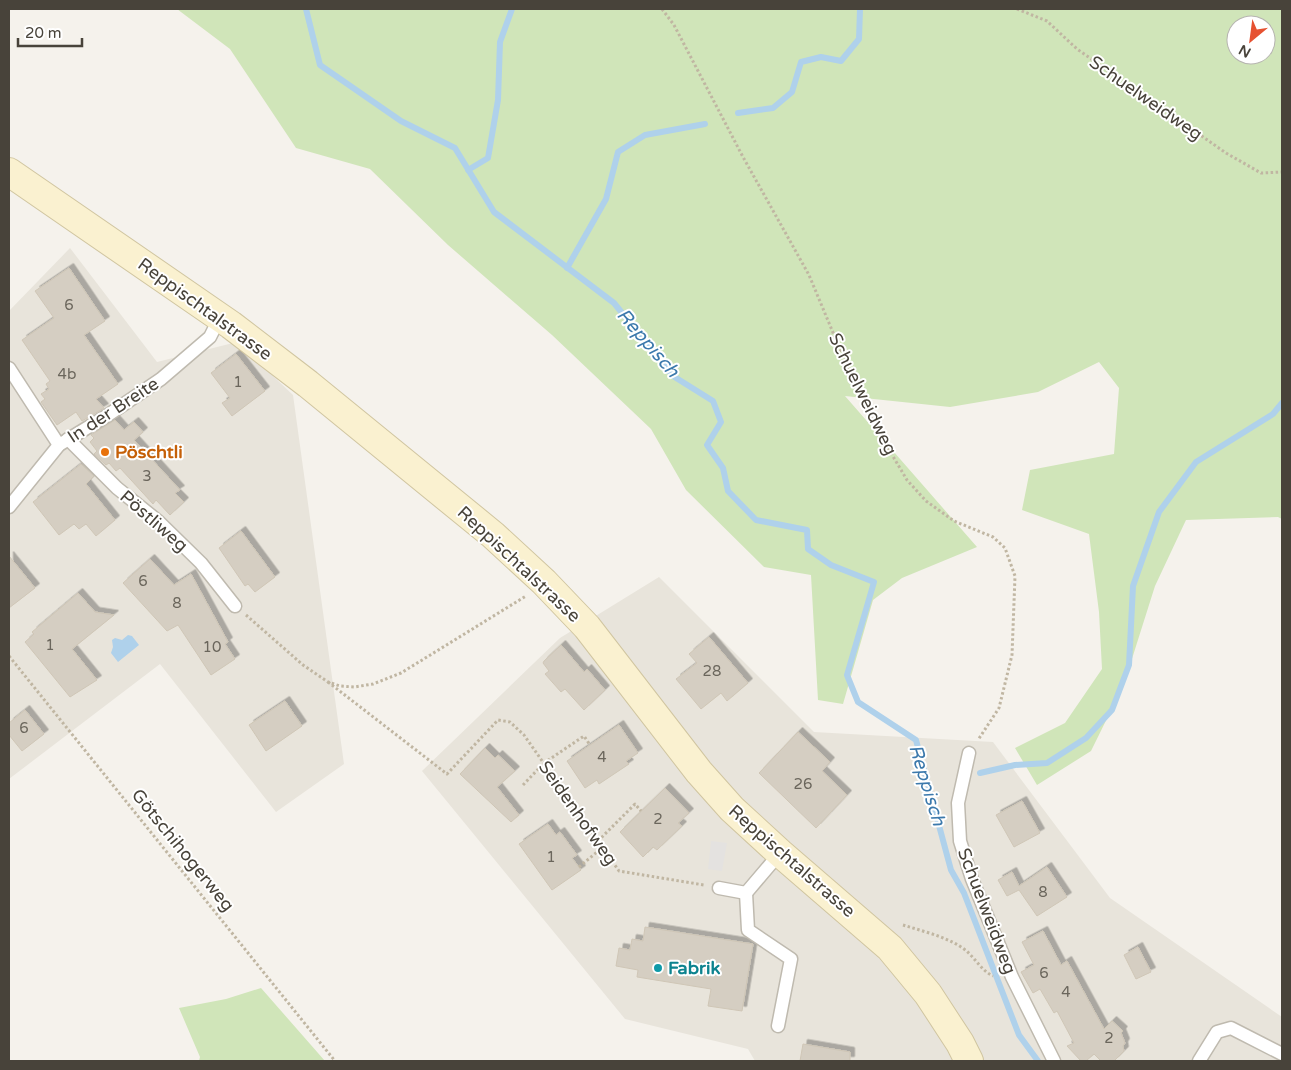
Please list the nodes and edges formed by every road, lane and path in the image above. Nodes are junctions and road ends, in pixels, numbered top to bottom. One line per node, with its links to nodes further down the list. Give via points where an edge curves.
1 (662, 9): 14 (path, Schuelweidweg, via 674,25 809,275 854,383 907,480 926,501 954,521 993,537 1005,548 1015,576 1012,655 998,708)
2 (1017, 9): 4 (path, Schuelweidweg, via 1047,21 1076,49 1226,153 1261,173)
3 (9, 172): 5 (main road, Reppischtalstrasse)
4 (1282, 172)
5 (220, 318): 7 (lane, In der Breite, via 210,336 161,379); 20 (main road, Reppischtalstrasse, via 308,384 494,535 544,582 587,627 699,772 732,809)
6 (9, 368): 7 (lane, Pöstliweg)
7 (64, 442): 8 (lane, In der Breite); 10 (lane, Pöstliweg, via 158,521 201,563)
8 (9, 507)
9 (527, 596): 12 (path, via 388,679 354,687)
10 (235, 606): 12 (path, via 303,665)
11 (9, 656): 28 (path, Götschihogerweg)
12 (328, 682): 15 (path, Seidenhofweg, via 447,774 498,720 510,722 524,735)
13 (590, 745): 15 (path, via 584,736)
14 (969, 753): 30 (lane, Schuelweidweg, via 958,803 960,841 1012,977)
15 (544, 763): 16 (path); 18 (path, Seidenhofweg)
16 (523, 785)
17 (642, 811): 18 (path, via 635,804)
18 (598, 841): 19 (path, Seidenhofweg)
19 (603, 847): 21 (path); 22 (path, Seidenhofweg, via 619,871)
20 (780, 853): 23 (lane); 29 (main road, Reppischtalstrasse, via 890,948 928,994)
21 (579, 867)
22 (720, 888): 23 (lane)
23 (746, 892): 26 (lane, via 748,930 791,959)
24 (902, 925): 25 (path, via 961,947)
25 (993, 976)
26 (778, 1026)
27 (1282, 1054): 31 (lane, via 1231,1028 1217,1032)
28 (335, 1061)
29 (969, 1061)
30 (1054, 1061)
31 (1199, 1061)

